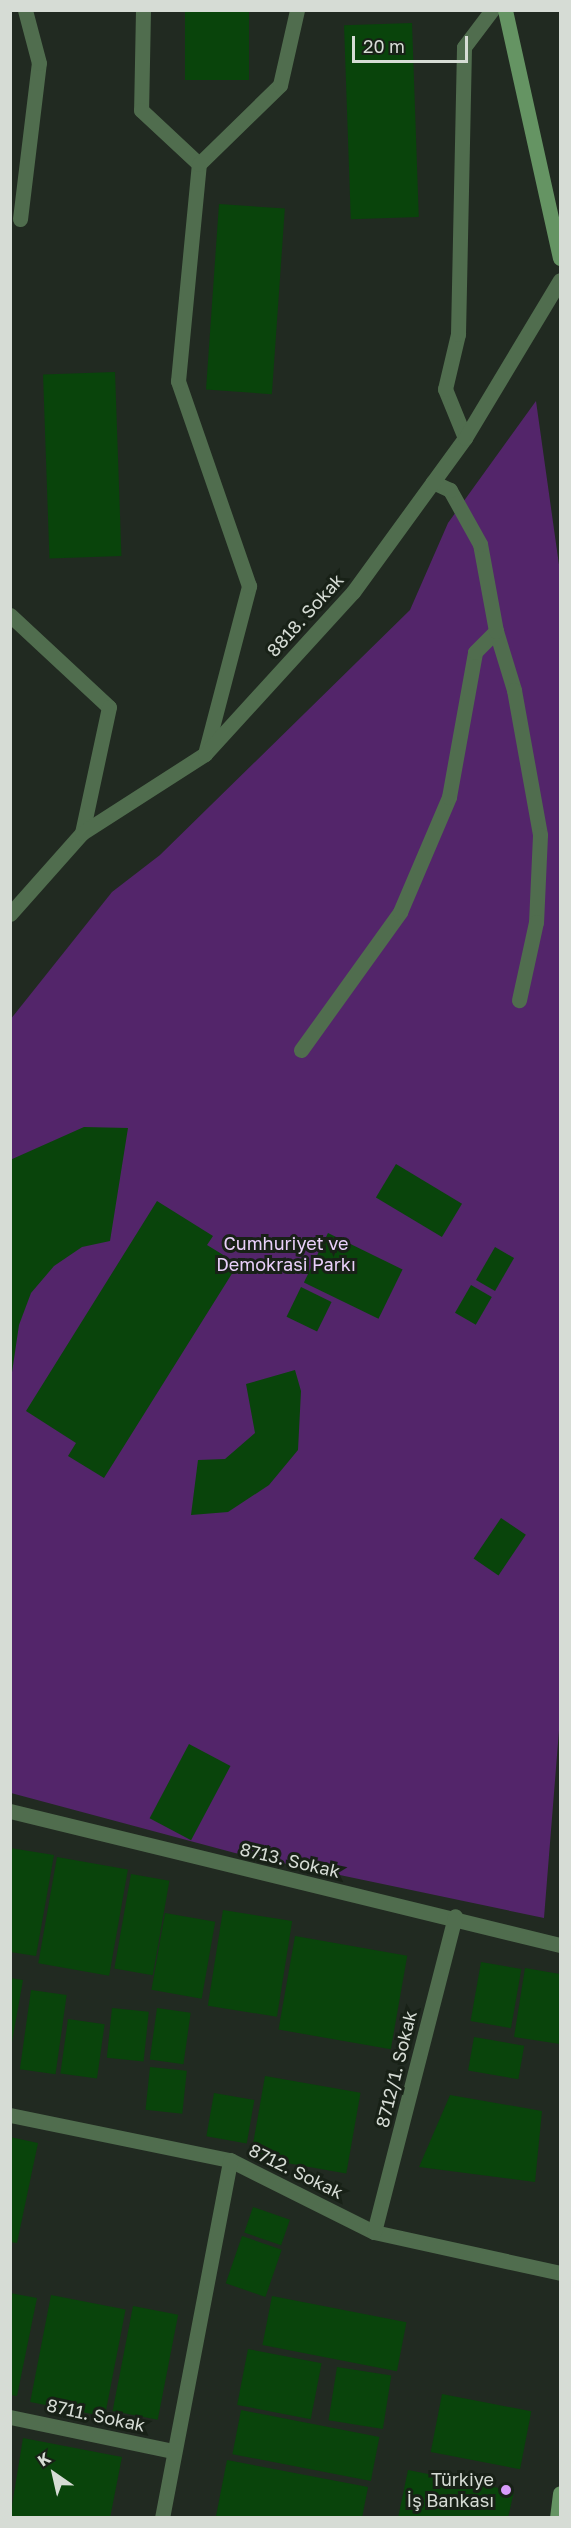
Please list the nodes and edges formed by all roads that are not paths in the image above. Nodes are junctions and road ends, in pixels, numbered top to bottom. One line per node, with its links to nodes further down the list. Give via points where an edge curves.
1 (25, 10): 7 (street, via 39,63)
2 (143, 10): 6 (street, via 141,110)
3 (297, 10): 6 (street, via 280,85)
4 (492, 10): 10 (street, via 464,47 458,334 445,389)
5 (505, 10): 8 (street)
6 (199, 164): 14 (street, via 178,381 249,586)
7 (21, 219)
8 (561, 258)
9 (561, 280): 10 (street, 8818. Sokak)
10 (465, 438): 11 (street, 8818. Sokak)
11 (434, 482): 13 (street, via 450,490 480,544); 14 (street, 8818. Sokak, via 353,592)
12 (10, 615): 15 (street, via 109,707)
13 (496, 631): 17 (street, via 514,690 540,835 536,922); 18 (street, via 476,652 449,797 400,912)
14 (205, 754): 15 (street, 8818. Sokak)
15 (82, 833): 16 (street, 8818. Sokak)
16 (10, 915)
17 (519, 1000)
18 (301, 1050)
19 (10, 1811): 20 (street, 8713. Sokak)
20 (455, 1916): 21 (street, 8713. Sokak); 24 (street, 8712/1. Sokak)
21 (561, 1946)
22 (10, 2115): 23 (street, 8712. Sokak)
23 (230, 2160): 24 (street, 8712. Sokak); 27 (street)
24 (374, 2232): 25 (street, 8712. Sokak)
25 (561, 2273)
26 (10, 2417): 27 (street, 8711. Sokak)
27 (173, 2451): 29 (street)
28 (561, 2493): 30 (street)
29 (162, 2517)
30 (557, 2517)

